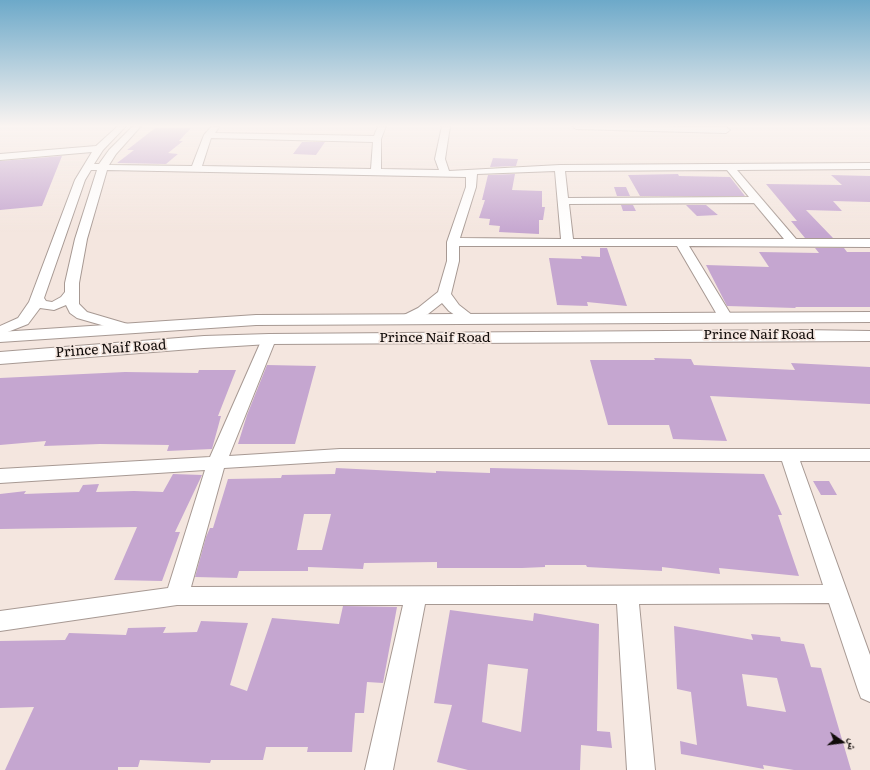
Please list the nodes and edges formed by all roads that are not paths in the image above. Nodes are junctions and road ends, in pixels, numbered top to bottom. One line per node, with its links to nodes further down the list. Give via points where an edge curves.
1 (90, 162): 8 (street)
2 (106, 162): 6 (street)
3 (198, 162): 11 (street)
4 (376, 162): 12 (street)
5 (441, 162): 13 (street)
6 (103, 166): 8 (street); 11 (street); 22 (street, via 81,239)
7 (870, 166): 9 (street)
8 (87, 167): 24 (street, via 80,180)
9 (730, 167): 10 (street); 15 (street)
10 (560, 168): 14 (street, via 474,171); 16 (street)
11 (196, 169): 12 (street)
12 (376, 173): 13 (street)
13 (445, 174): 14 (street)
14 (471, 174): 17 (street, via 471,187)
15 (758, 200): 16 (street); 19 (street)
16 (563, 201): 18 (street)
17 (453, 242): 18 (street); 23 (street, via 453,261)
18 (567, 242): 20 (street)
19 (792, 242): 20 (street); 21 (street)
20 (681, 243): 26 (street)
21 (870, 243)
22 (72, 293): 24 (street, via 66,300 54,306 41,304); 29 (street, via 72,304 82,315)
23 (444, 294): 27 (street, via 454,308); 28 (street, via 423,311)
24 (38, 298): 30 (street, via 22,322)
25 (870, 317): 26 (main road, Prince Naif Road)
26 (726, 318): 27 (main road, Prince Naif Road)
27 (470, 319): 28 (main road, Prince Naif Road)
28 (405, 320): 29 (main road, Prince Naif Road, via 256,320)
29 (126, 328): 32 (main road, Prince Naif Road)
30 (0, 331)
31 (870, 336): 33 (main road, Prince Naif Road)
32 (0, 337)
33 (269, 339): 34 (main road, Prince Naif Road); 37 (street)
34 (0, 358)
35 (789, 455): 36 (street); 37 (street, via 340,455); 40 (street)
36 (870, 455)
37 (217, 462): 38 (street); 42 (street)
38 (0, 476)
39 (627, 594): 40 (street); 41 (street); 46 (street)
40 (837, 594): 44 (street)
41 (416, 595): 42 (street); 45 (street)
42 (177, 596): 43 (street)
43 (0, 621)
44 (870, 690)
45 (379, 770)
46 (641, 770)

